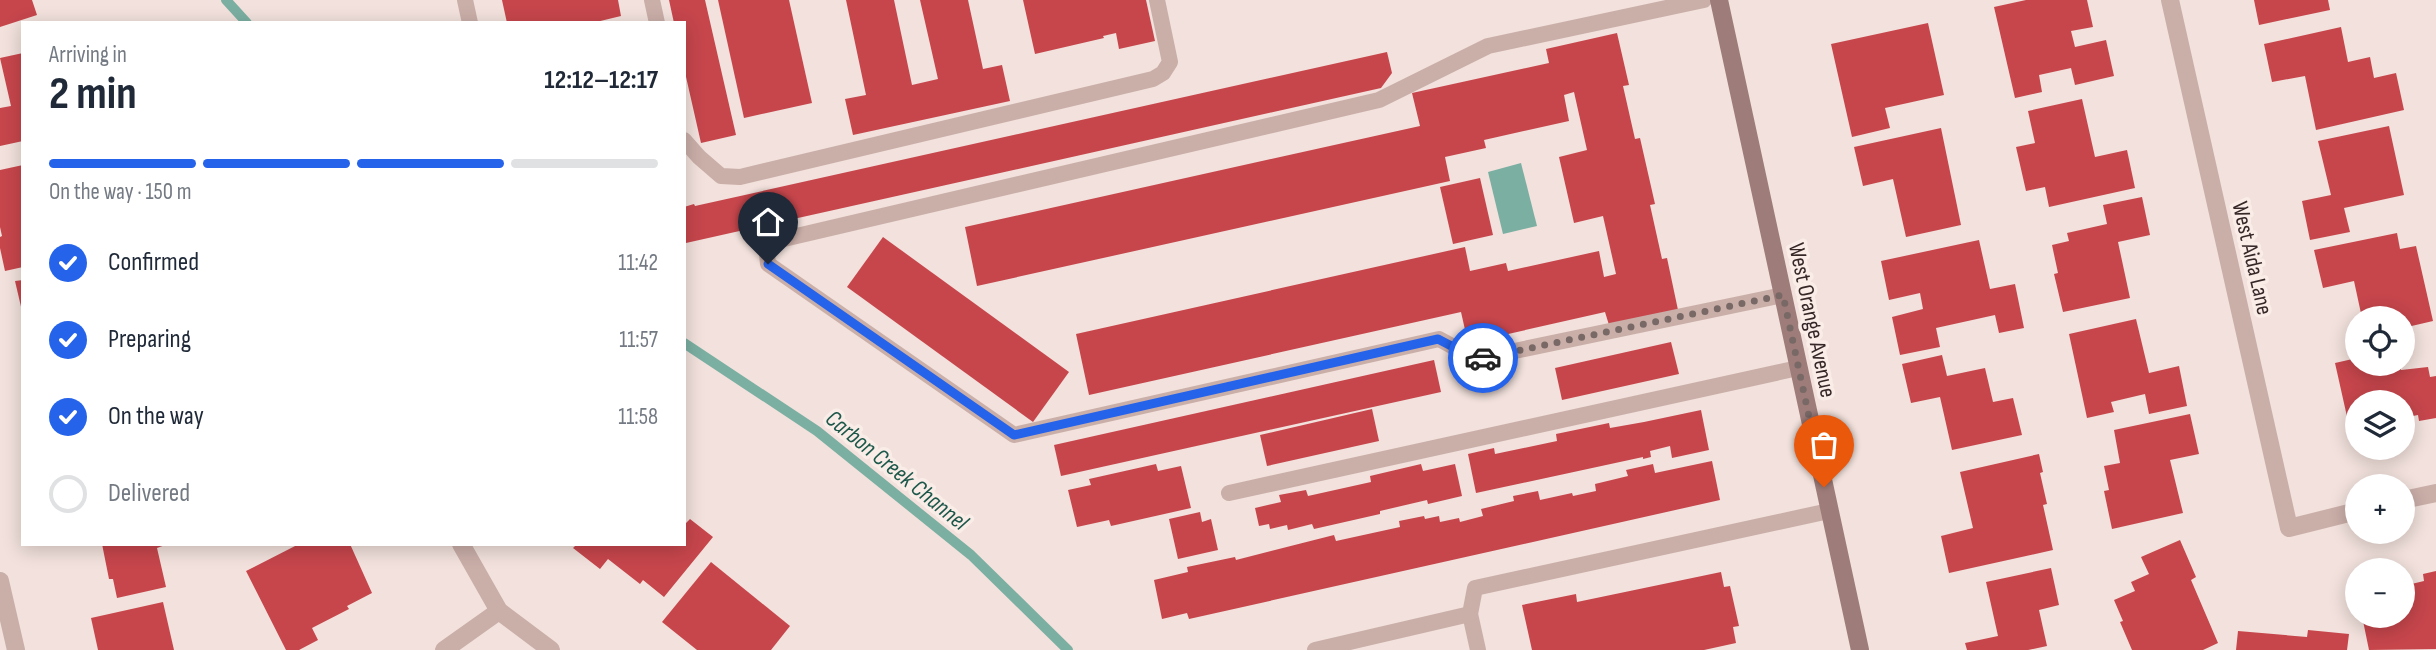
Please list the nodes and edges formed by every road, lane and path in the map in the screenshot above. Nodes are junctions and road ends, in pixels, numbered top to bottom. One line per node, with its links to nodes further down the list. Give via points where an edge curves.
1 (465, 0): 7 (lane)
2 (652, 0): 8 (lane)
3 (1157, 0): 9 (lane, via 1170,62 1153,79 740,177 721,176)
4 (1704, 0): 10 (lane, via 1488,46 1379,100 771,242 768,264 1014,435 1438,339 1476,359)
5 (1719, 0): 10 (main road, West Orange Avenue)
6 (2170, 0): 16 (street, West Aida Lane, via 2289,528)
7 (470, 21)
8 (657, 21)
9 (686, 142)
10 (1783, 295): 11 (main road, West Orange Avenue)
11 (1798, 368): 12 (lane); 15 (main road, West Orange Avenue)
12 (1229, 493)
13 (2436, 493): 14 (street)
14 (2415, 497)
15 (1829, 510): 20 (lane, via 1475,588); 26 (main road, West Orange Avenue)
16 (2345, 514)
17 (462, 546): 19 (street)
18 (0, 581): 21 (street)
19 (499, 611): 22 (street); 23 (street)
20 (1470, 614): 24 (lane); 25 (lane)
21 (16, 650)
22 (444, 650)
23 (551, 650)
24 (1315, 650)
25 (1478, 650)
26 (1860, 650)

